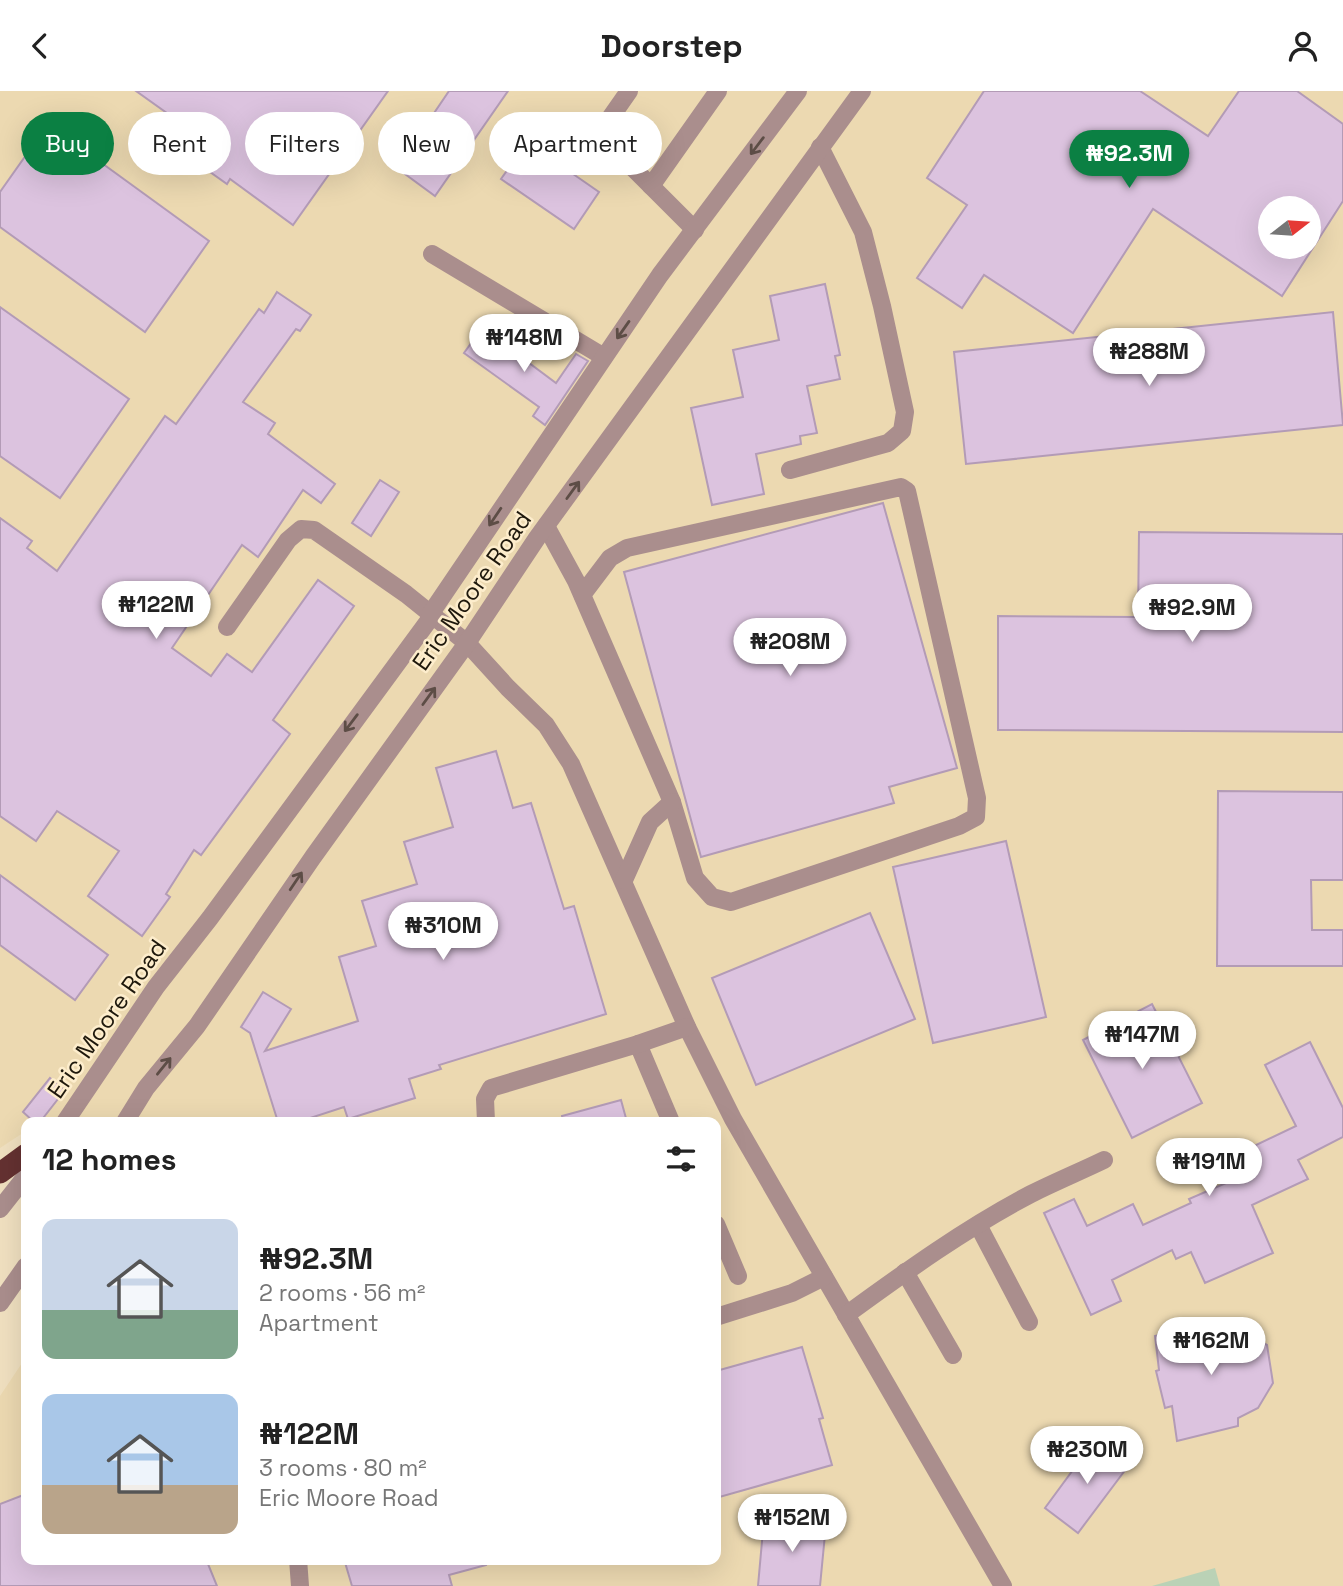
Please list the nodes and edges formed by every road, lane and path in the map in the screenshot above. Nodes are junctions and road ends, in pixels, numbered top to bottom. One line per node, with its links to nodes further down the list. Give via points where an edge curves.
1 (629, 91): 6 (street, via 599,134)
2 (718, 91): 6 (street)
3 (798, 91): 7 (street, Eric Moore Road, one-way to 7)
4 (862, 91): 5 (street, Eric Moore Road)
5 (820, 147): 10 (street, via 863,232 905,412 902,431 888,443); 11 (street, Eric Moore Road, one-way to 5)
6 (651, 186): 7 (street)
7 (695, 230): 9 (street, Eric Moore Road, one-way to 9)
8 (432, 254): 9 (street)
9 (604, 357): 13 (street, Eric Moore Road, one-way to 13)
10 (790, 470)
11 (546, 526): 12 (street); 15 (street, Eric Moore Road)
12 (582, 595): 16 (street); 16 (street, via 610,558 627,548 895,487 907,491 977,799 976,817 731,902 712,897 695,878)
13 (432, 616): 14 (street, via 314,530 301,529 288,540); 15 (street); 20 (street, Eric Moore Road, one-way to 20, via 156,987)
14 (227, 627)
15 (467, 643): 17 (street, via 545,725 571,764); 21 (street, Eric Moore Road, one-way to 15)
16 (672, 802): 17 (street, via 650,822)
17 (624, 880): 18 (street)
18 (687, 1027): 19 (street); 34 (street, via 733,1119)
19 (638, 1044): 22 (street, via 491,1088 485,1099); 23 (street)
20 (68, 1117)
21 (128, 1117)
22 (486, 1117)
23 (669, 1117)
24 (21, 1158): 26 (highway)
25 (1104, 1160): 29 (street)
26 (0, 1173)
27 (21, 1182): 28 (street)
28 (0, 1209)
29 (978, 1225): 31 (street); 38 (street)
30 (721, 1236): 33 (street)
31 (905, 1272): 37 (street); 39 (street)
32 (21, 1273): 35 (street)
33 (738, 1276)
34 (824, 1277): 36 (street, via 792,1293); 37 (street)
35 (0, 1303)
36 (721, 1315)
37 (846, 1315): 42 (street)
38 (1029, 1322)
39 (953, 1355)
40 (298, 1565): 41 (street)
41 (300, 1586)
42 (1003, 1586)

